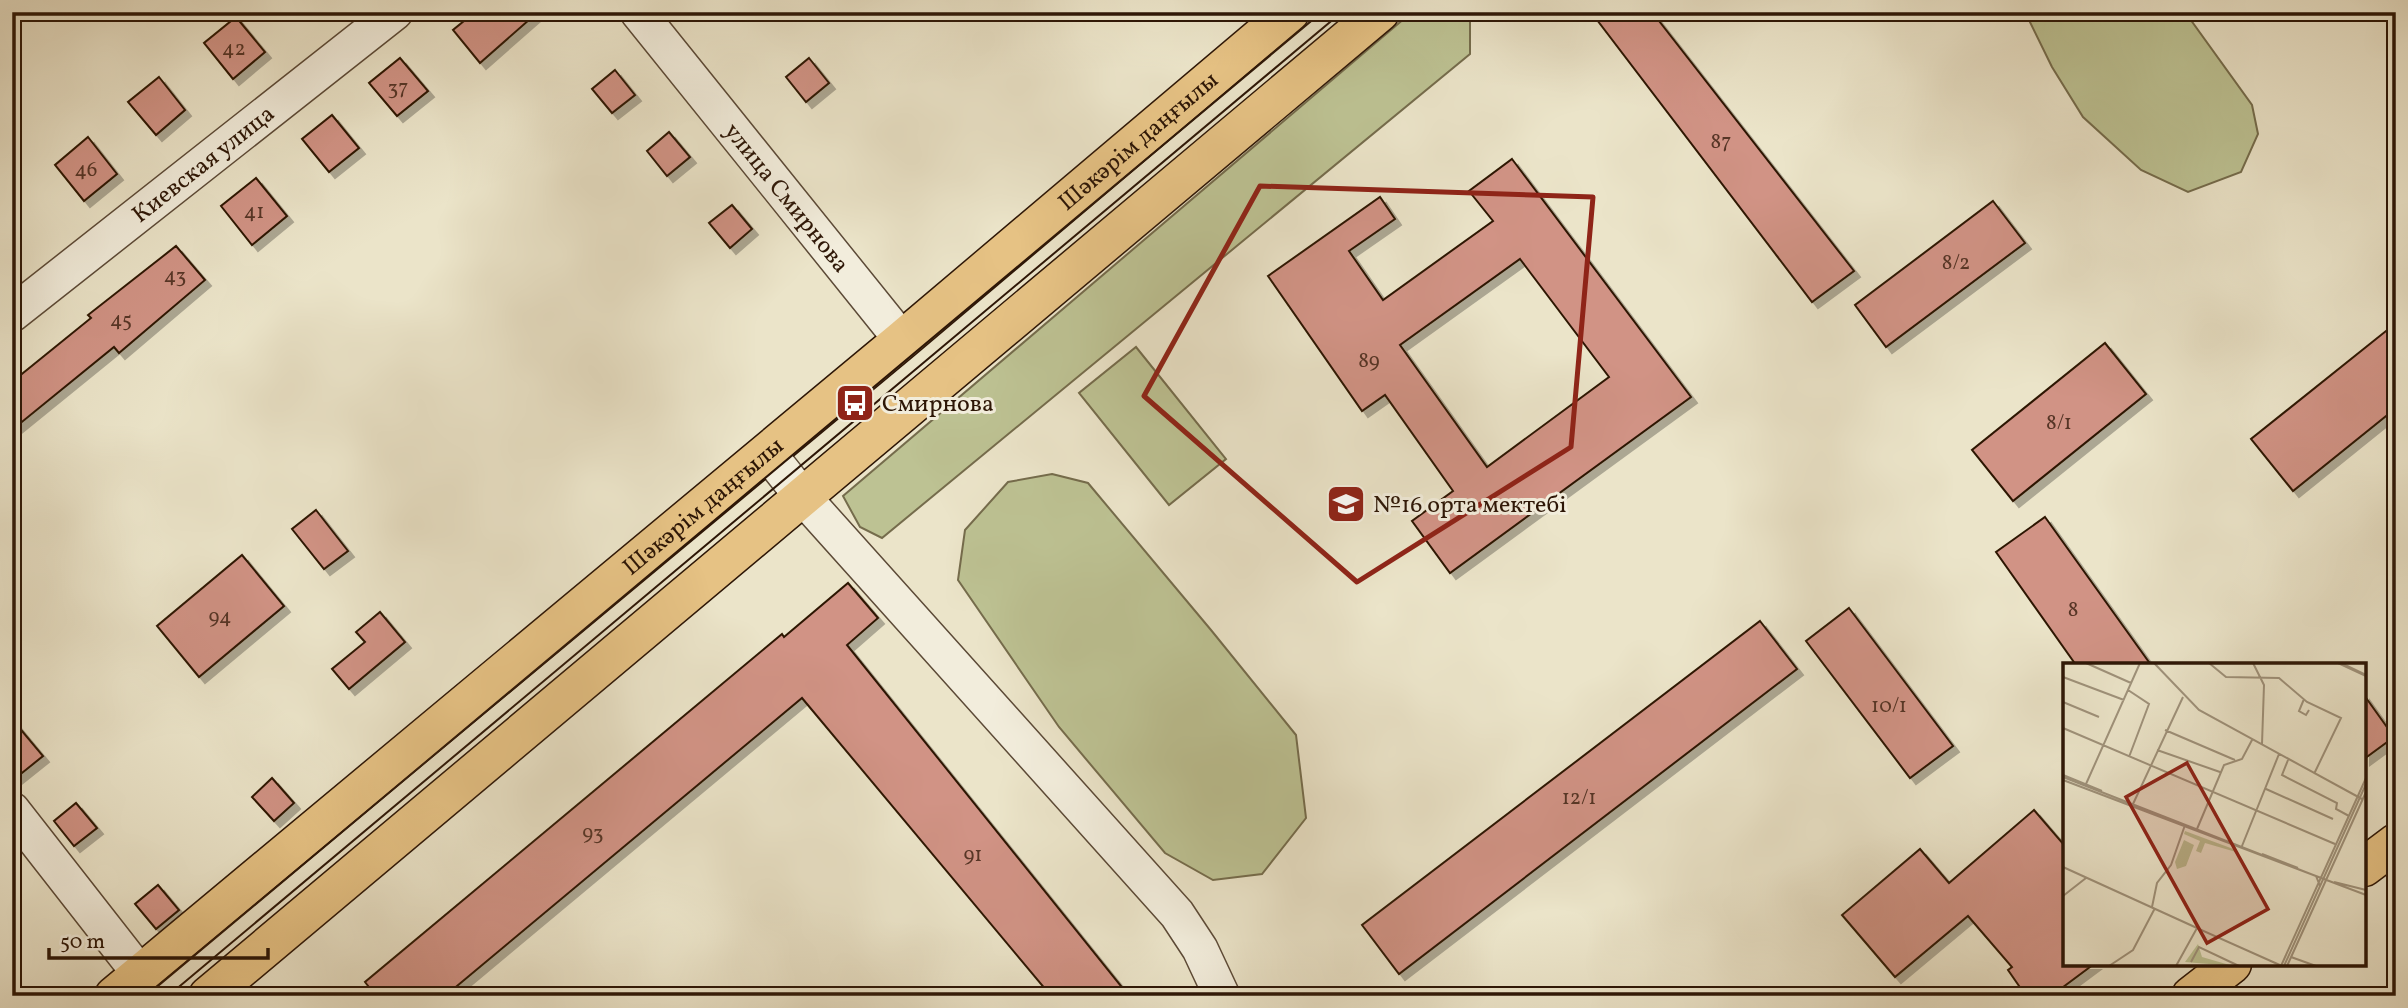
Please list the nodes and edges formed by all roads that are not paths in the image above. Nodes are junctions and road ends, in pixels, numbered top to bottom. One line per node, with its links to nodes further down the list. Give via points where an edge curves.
1 (395, 12): 5 (street, Киевская улица)
2 (638, 12): 6 (street, улица Смирнова)
3 (1290, 12): 6 (main road, Шәкәрім даңғылы)
4 (1380, 12): 7 (main road)
5 (12, 314)
6 (902, 340): 7 (main road, улица Смирнова); 8 (main road, Шәкәрім даңғылы)
7 (936, 384): 9 (main road)
8 (766, 452): 9 (street); 14 (main road, Шәкәрім даңғылы)
9 (802, 496): 15 (main road); 16 (street, via 1177,914)
10 (12, 810): 14 (street)
11 (2396, 843): 12 (main road)
12 (2366, 866)
13 (2229, 966): 17 (main road)
14 (138, 989)
15 (208, 996)
16 (1222, 996)
17 (2191, 996)

